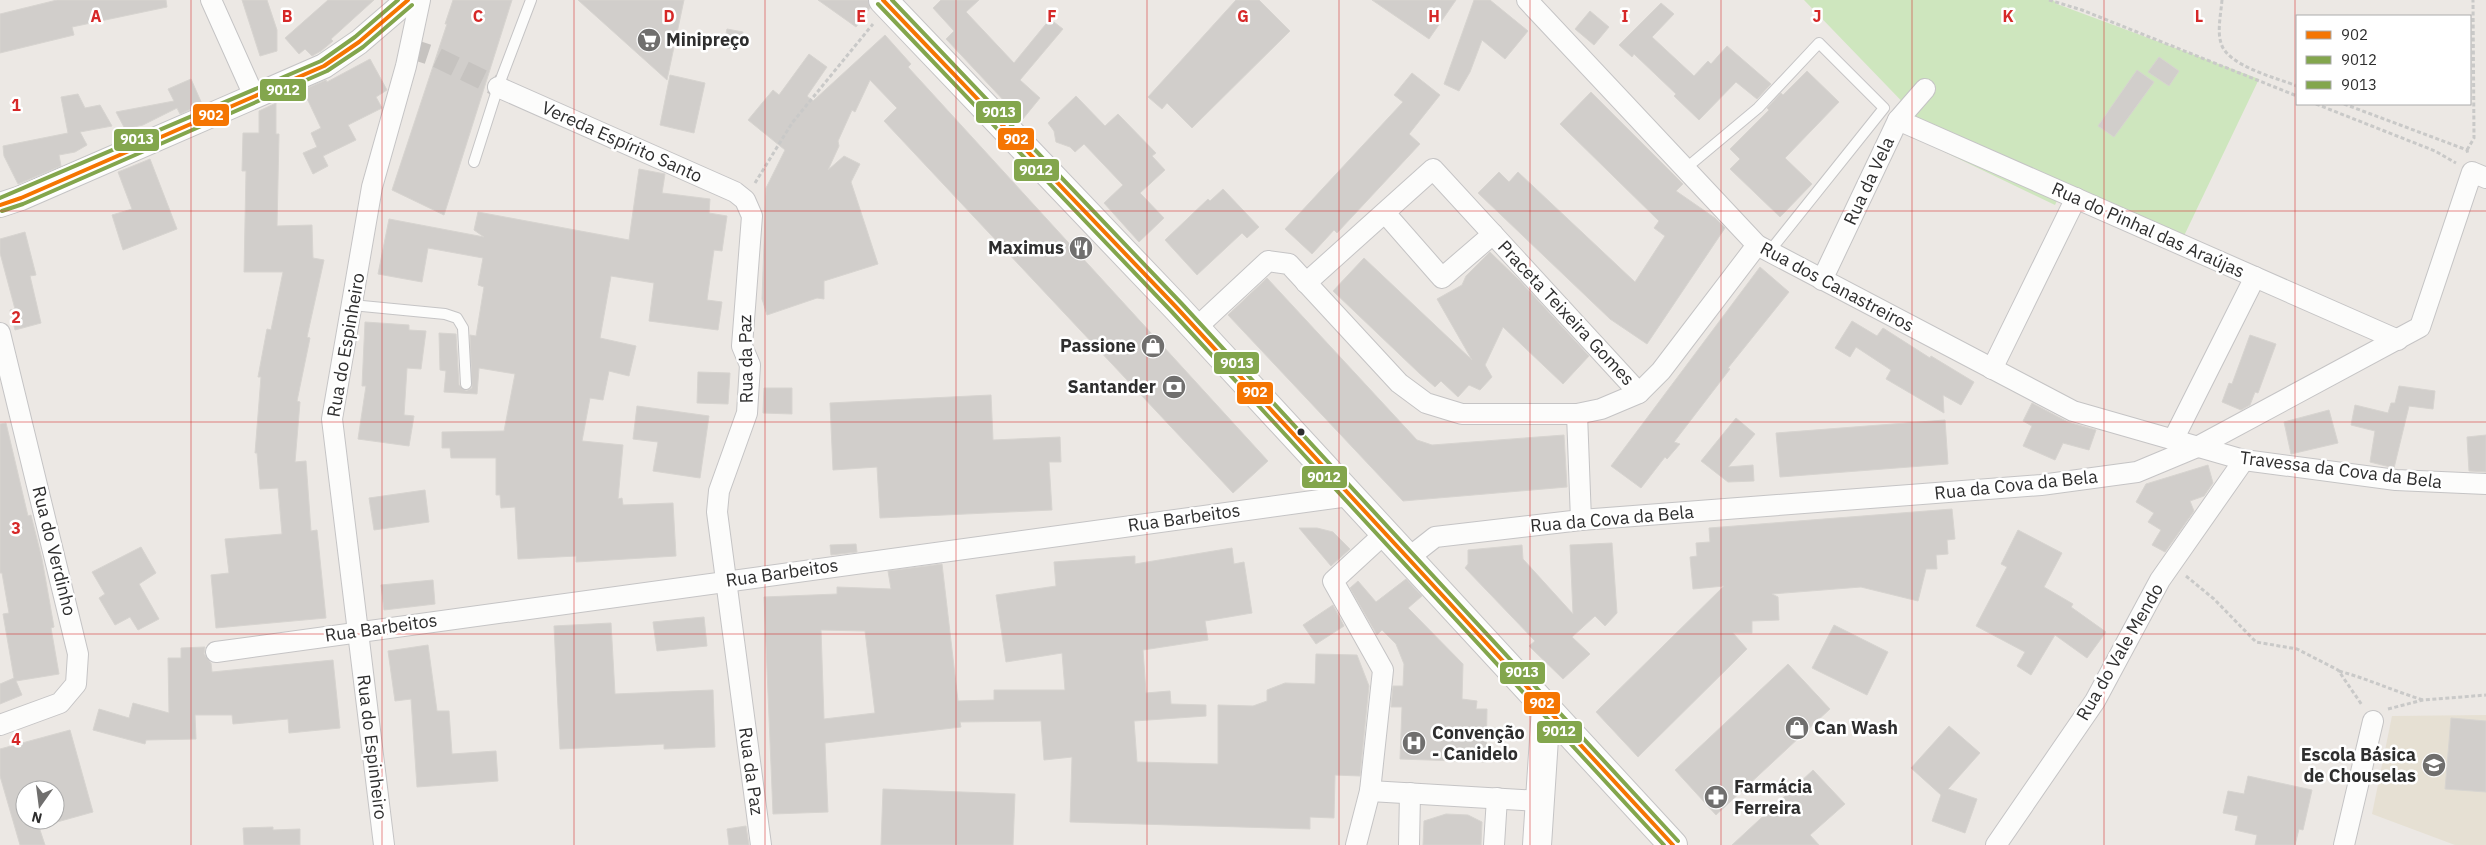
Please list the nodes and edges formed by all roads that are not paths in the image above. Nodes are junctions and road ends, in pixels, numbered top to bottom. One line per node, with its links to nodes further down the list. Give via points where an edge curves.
1 (211, 0): 9 (street)
2 (408, 0): 9 (street, via 359,42 324,66)
3 (420, 0): 23 (street, Rua do Espinheiro, via 406,66 372,187)
4 (530, 0): 7 (lane)
5 (1527, 0): 12 (street, Rua dos Canastreiros)
6 (886, 2): 24 (main road)
7 (498, 87): 11 (lane); 15 (street, Vereda Espírito Santo, via 735,192)
8 (1925, 89): 10 (street, Rua da Vela)
9 (254, 96): 16 (street, via 21,198)
10 (1898, 120): 14 (street, Rua do Pinhal das Araújas); 21 (street, Rua da Vela)
11 (474, 162)
12 (1685, 169): 19 (street, Rua dos Canastreiros); 19 (lane, via 1758,108 1819,43 1884,108)
13 (2479, 175): 26 (street, Rua da Cova da Bela, via 2420,328)
14 (2076, 198): 20 (street, Rua do Pinhal das Araújas); 27 (street)
15 (745, 200): 39 (street, Rua da Paz, via 752,216 742,346 750,365 747,413 719,491 718,512)
16 (0, 204)
17 (1385, 213): 18 (street, Praceta Teixeira Gomes, via 1433,169); 18 (street, Praceta Teixeira Gomes, via 1442,278); 22 (street, Praceta Teixeira Gomes)
18 (1493, 234): 29 (street, Praceta Teixeira Gomes)
19 (1763, 249): 21 (street, Rua dos Canastreiros); 29 (street)
20 (2255, 277): 26 (street, Rua do Pinhal das Araújas); 31 (street)
21 (1822, 280): 27 (street, Rua dos Canastreiros)
22 (1306, 284): 24 (street, via 1289,264 1268,261); 30 (street, via 1399,383 1426,403 1462,414)
23 (352, 305): 28 (lane, via 457,318 463,328); 40 (street, Rua do Espinheiro, via 332,419)
24 (1196, 328): 35 (main road)
25 (0, 333): 44 (street, Rua do Verdinho, via 78,654 76,684 60,702)
26 (2398, 340): 32 (street, Rua da Cova da Bela)
27 (1992, 369): 31 (street, Rua dos Canastreiros, via 2072,411)
28 (466, 384)
29 (1639, 393): 30 (street)
30 (1578, 414): 36 (street)
31 (2174, 440): 32 (street, Rua dos Canastreiros)
32 (2197, 447): 33 (street, Travessa da Cova da Bela); 36 (street, Rua da Cova da Bela, via 2137,472 2041,485)
33 (2244, 460): 34 (street, Travessa da Cova da Bela, via 2396,480); 56 (street, Rua do Vale Mendo, via 2160,580 2095,701)
34 (2486, 484)
35 (1349, 496): 37 (main road); 39 (street, Rua Barbeitos)
36 (1581, 520): 38 (street, Rua da Cova da Bela, via 1435,537)
37 (1384, 534): 38 (main road); 45 (street, via 1333,581 1383,670)
38 (1407, 559): 42 (main road)
39 (726, 581): 40 (street, Rua Barbeitos); 50 (street, Rua da Paz)
40 (357, 631): 41 (street, Rua Barbeitos); 49 (street, Rua do Espinheiro)
41 (216, 652)
42 (1546, 708): 48 (main road); 55 (main road)
43 (2373, 721): 57 (street)
44 (0, 725)
45 (1370, 791): 46 (street); 51 (street)
46 (1410, 793): 47 (street); 52 (street)
47 (1497, 798): 48 (street); 53 (street)
48 (1539, 801): 54 (main road)
49 (384, 845)
50 (761, 845)
51 (1356, 845)
52 (1409, 845)
53 (1494, 845)
54 (1537, 845)
55 (1673, 845)
56 (1996, 845)
57 (2344, 845)

